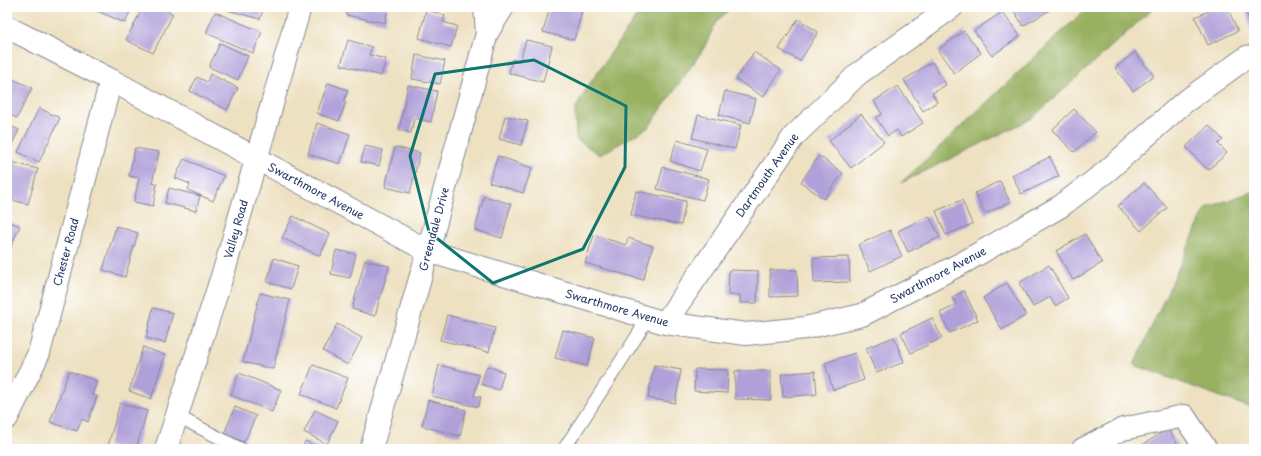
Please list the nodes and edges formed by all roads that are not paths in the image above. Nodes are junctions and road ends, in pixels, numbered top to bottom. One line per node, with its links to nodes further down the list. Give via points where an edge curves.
1 (300, 7): 9 (street, Valley Road)
2 (486, 7): 6 (street, Greendale Drive)
3 (504, 7): 6 (street)
4 (952, 7): 11 (street, Dartmouth Avenue, via 858,74 794,136)
5 (7, 27): 8 (street, Swarthmore Avenue)
6 (487, 33): 10 (street, Greendale Drive)
7 (1254, 56): 11 (street, Swarthmore Avenue, via 1247,57 1182,104 1107,171 1061,206 966,261 862,315 805,328 746,334)
8 (111, 80): 9 (street, Swarthmore Avenue); 13 (street, Chester Road, via 39,353)
9 (256, 159): 10 (street, Swarthmore Avenue); 12 (street, Valley Road, via 226,264)
10 (428, 251): 11 (street, Swarthmore Avenue); 16 (street, Greendale Drive)
11 (656, 320): 17 (lane, via 639,334)
12 (177, 416): 14 (street, Valley Road); 15 (lane)
13 (7, 418)
14 (166, 449)
15 (240, 449)
16 (371, 449)
17 (564, 449)
18 (1083, 449): 19 (street, via 1124,429 1184,416)
19 (1206, 449)

